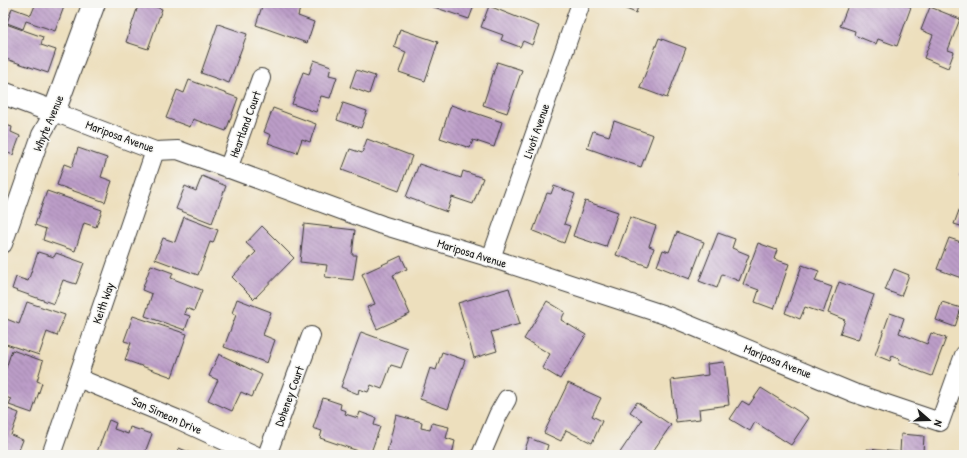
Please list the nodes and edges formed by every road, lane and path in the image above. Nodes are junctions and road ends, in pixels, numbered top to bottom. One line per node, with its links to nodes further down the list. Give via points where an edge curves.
1 (94, 3): 5 (street, Whyte Avenue)
2 (579, 4): 9 (street, Livoti Avenue)
3 (261, 78): 7 (street, Heartland Court)
4 (3, 93): 5 (street, Mariposa Avenue)
5 (54, 112): 6 (street, Mariposa Avenue); 8 (street, Whyte Avenue, via 41,135)
6 (155, 151): 7 (street, Mariposa Avenue, via 178,150); 12 (street, Keith Way)
7 (228, 169): 9 (street, Mariposa Avenue, via 382,225)
8 (3, 244)
9 (491, 258): 11 (street, Mariposa Avenue, via 668,316 854,392 940,422)
10 (311, 336): 16 (street, Doheney Court)
11 (964, 355)
12 (78, 378): 14 (street, Keith Way); 15 (street, San Simeon Drive)
13 (507, 399): 17 (street)
14 (51, 455)
15 (255, 455)
16 (267, 455)
17 (481, 455)

